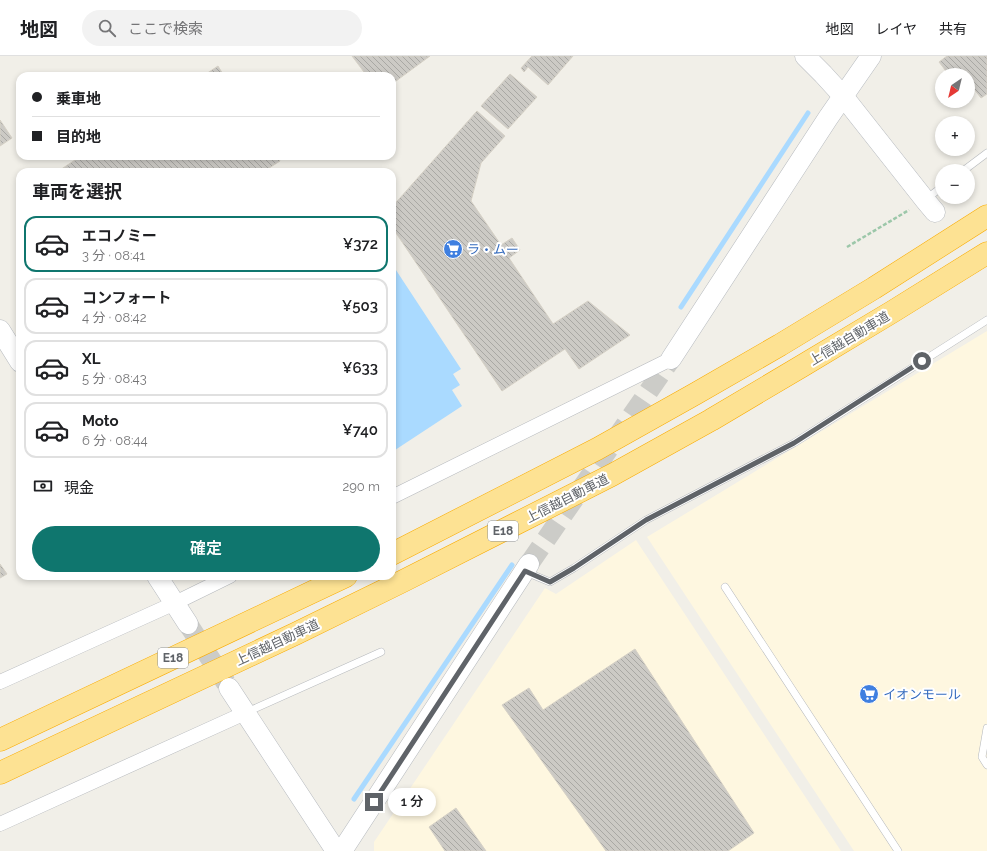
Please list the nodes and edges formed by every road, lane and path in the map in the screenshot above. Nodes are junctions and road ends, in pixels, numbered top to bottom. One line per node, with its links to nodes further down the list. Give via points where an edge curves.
1 (804, 56): 3 (street)
2 (871, 56): 3 (street)
3 (843, 96): 7 (street); 14 (street)
4 (987, 153): 5 (lane)
5 (972, 164)
6 (935, 198): 7 (lane)
7 (930, 206): 9 (path)
8 (987, 216): 16 (highway, E18, via 780,345 695,394 597,449)
9 (847, 247)
10 (987, 253): 31 (highway, 上信越自動車道 / E18, via 796,370 612,474 335,615)
11 (987, 320): 17 (lane, via 794,443 646,520 550,582)
12 (0, 330): 13 (street)
13 (16, 356)
14 (671, 359): 15 (street)
15 (396, 494)
16 (396, 552)
17 (527, 568): 34 (street)
18 (160, 580): 22 (street)
19 (222, 580): 22 (street)
20 (338, 580): 29 (highway, E18)
21 (725, 587): 35 (lane)
22 (175, 603): 23 (street); 25 (street)
23 (188, 624)
24 (381, 652): 27 (lane)
25 (0, 682)
26 (229, 688): 27 (street)
27 (245, 713): 32 (street); 33 (street)
28 (987, 728): 30 (lane, via 982,757)
29 (0, 740)
30 (987, 765)
31 (0, 773)
32 (0, 824)
33 (336, 851)
34 (342, 851)
35 (898, 851)

